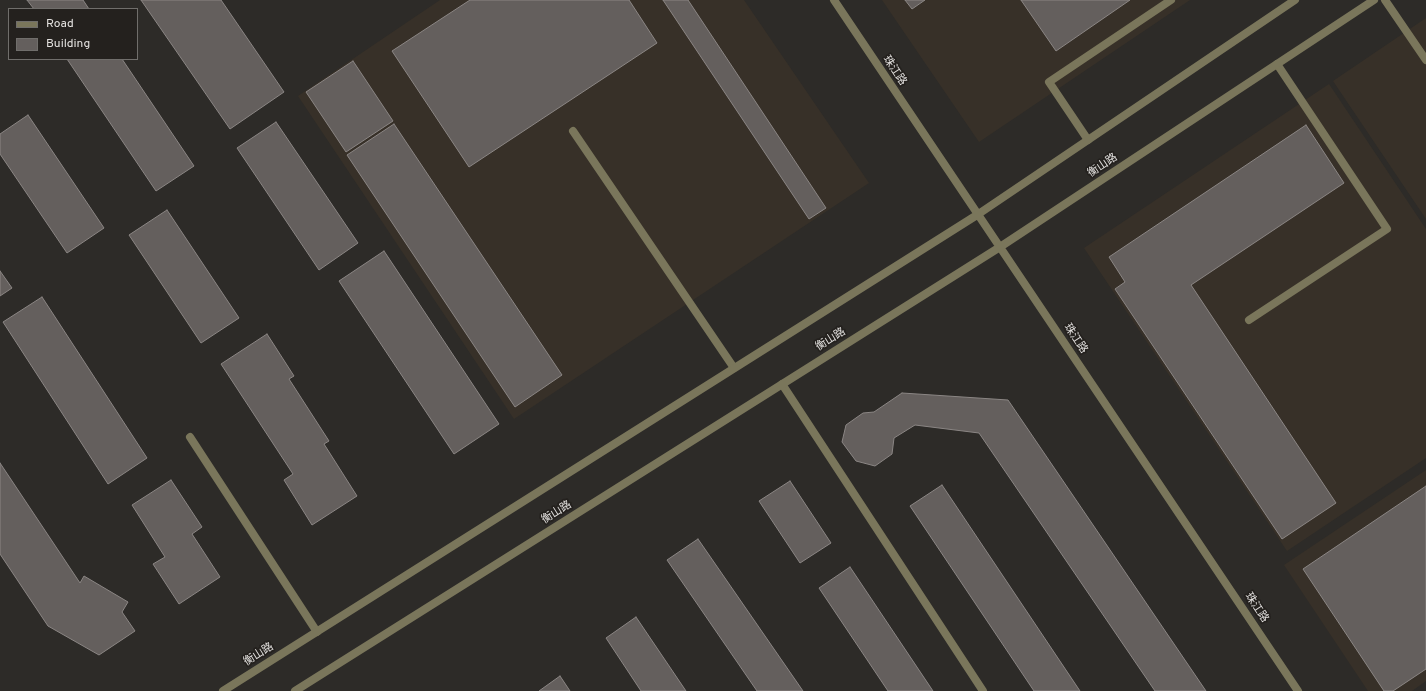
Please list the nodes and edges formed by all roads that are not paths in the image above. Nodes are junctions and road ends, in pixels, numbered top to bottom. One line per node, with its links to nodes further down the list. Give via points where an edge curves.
1 (834, 0): 10 (street, 珠江路)
2 (1171, 0): 9 (street, via 1049,82)
3 (1295, 0): 9 (street, 衡山路)
4 (1374, 0): 7 (street, 衡山路)
5 (1385, 0): 6 (street)
6 (1426, 60)
7 (1277, 64): 11 (street, 衡山路); 12 (street, via 1387,229)
8 (573, 131): 13 (street)
9 (1088, 140): 10 (street, 衡山路)
10 (977, 215): 11 (street, 珠江路); 13 (street, 衡山路)
11 (1000, 247): 14 (street, 衡山路); 20 (street, 珠江路)
12 (1249, 320)
13 (734, 368): 16 (street, 衡山路)
14 (782, 384): 18 (street, 衡山路); 19 (street)
15 (190, 437): 16 (street)
16 (317, 632): 17 (street, 衡山路)
17 (223, 691)
18 (294, 691)
19 (982, 691)
20 (1298, 691)

